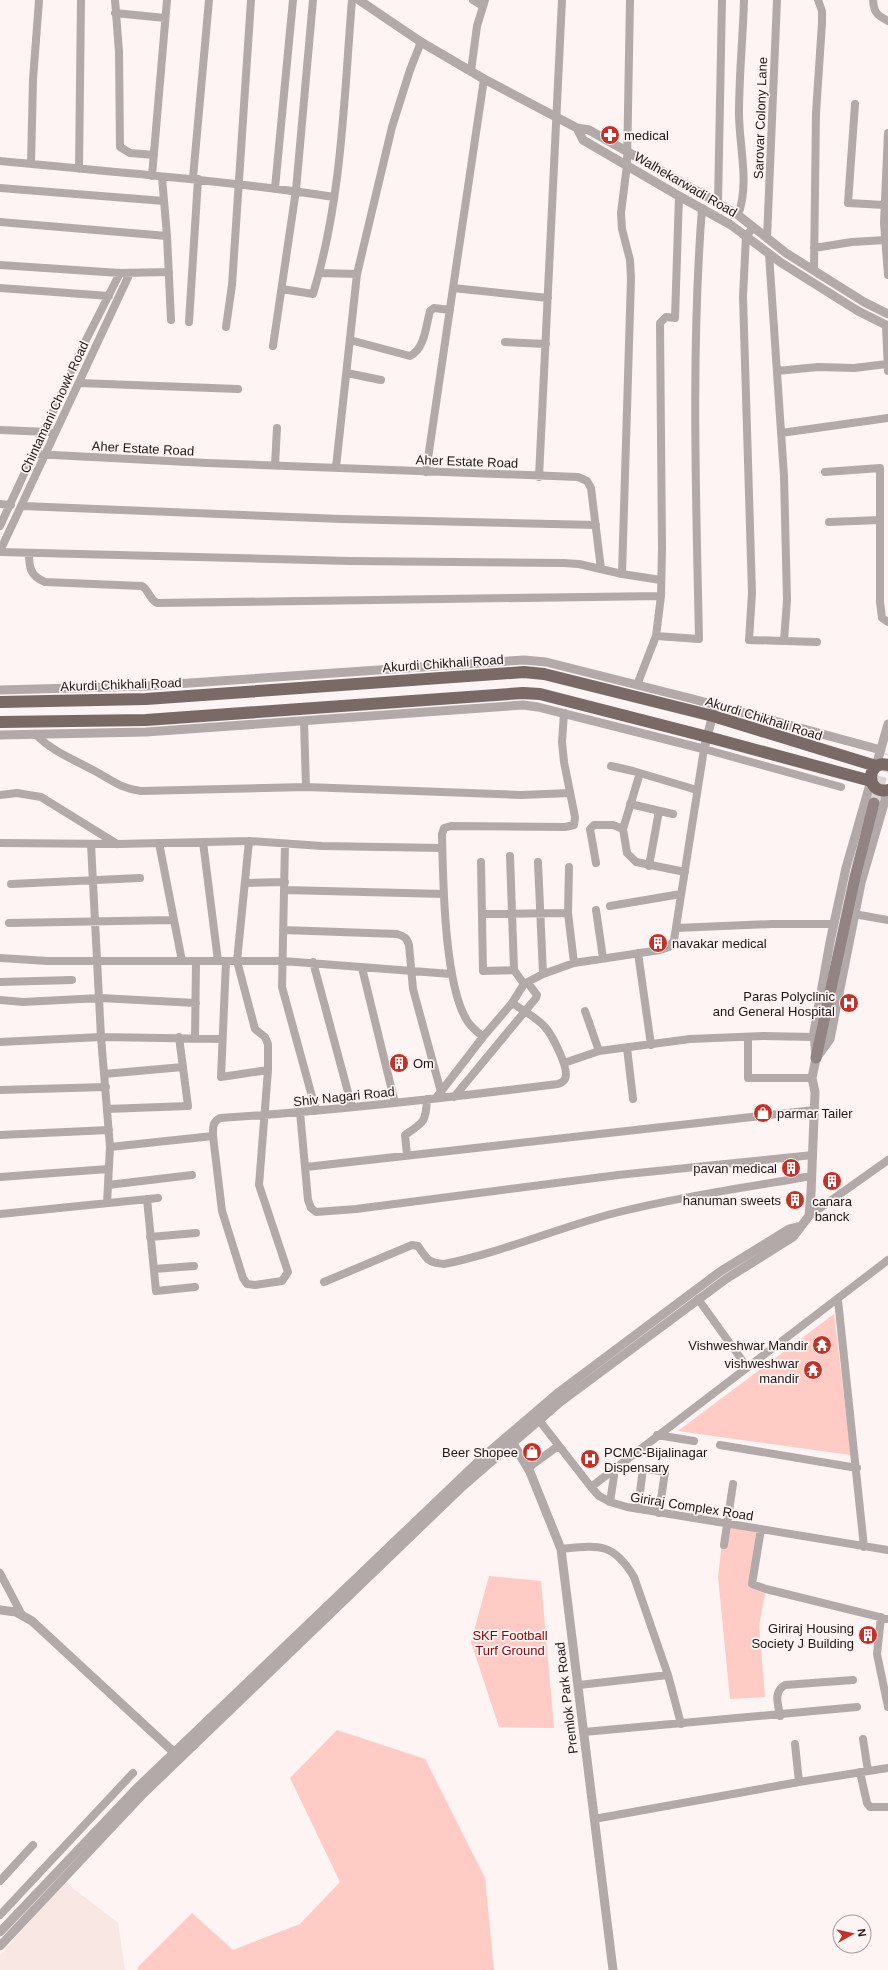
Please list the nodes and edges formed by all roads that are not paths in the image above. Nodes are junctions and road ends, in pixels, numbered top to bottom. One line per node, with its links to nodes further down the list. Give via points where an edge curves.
1 (39, 0): 33 (street, via 33,80)
2 (81, 0): 35 (street)
3 (115, 0): 20 (street)
4 (167, 0): 21 (street)
5 (209, 0): 38 (street)
6 (251, 0): 39 (street)
7 (293, 0): 41 (street)
8 (313, 0): 42 (street)
9 (352, 0): 44 (street)
10 (359, 0): 23 (street)
11 (473, 0): 19 (street)
12 (562, 0): 27 (street)
13 (630, 0): 30 (street)
14 (722, 0): 46 (street)
15 (744, 0): 49 (street, via 739,113 744,189)
16 (777, 0): 54 (street, Sarovar Colony Lane)
17 (818, 0): 56 (street, via 822,11 822,23 816,113)
18 (874, 0): 22 (street, via 876,15)
19 (484, 3): 24 (street, via 477,26)
20 (115, 12): 21 (street); 31 (street, via 119,52 120,148 130,153)
21 (165, 18): 31 (street)
22 (888, 21)
23 (421, 42): 24 (street); 64 (street, via 392,127)
24 (471, 71): 25 (street)
25 (484, 79): 27 (street); 67 (street)
26 (854, 104): 47 (street, via 848,203)
27 (555, 117): 28 (street); 70 (street)
28 (577, 128): 30 (street, Walhekarwadi Road, via 589,130); 34 (street, Walhekarwadi Road, via 583,140)
29 (888, 133): 47 (street)
30 (626, 151): 34 (street); 46 (street, Walhekarwadi Road)
31 (154, 155): 36 (street)
32 (0, 162): 33 (street)
33 (31, 164): 35 (street)
34 (627, 165): 43 (street, Walhekarwadi Road); 111 (street, via 621,213 631,278)
35 (79, 169): 36 (street)
36 (152, 176): 37 (street)
37 (162, 177): 38 (street); 45 (street)
38 (195, 178): 39 (street); 75 (street)
39 (238, 183): 41 (street); 77 (street, via 232,285)
40 (0, 188): 45 (street)
41 (275, 188): 42 (street)
42 (296, 190): 44 (street); 68 (street)
43 (679, 196): 48 (street, Walhekarwadi Road); 112 (street, via 675,318 666,317 660,323)
44 (334, 197): 62 (street)
45 (164, 201): 52 (street)
46 (718, 203): 49 (street, Walhekarwadi Road)
47 (884, 205): 55 (street)
48 (702, 208): 53 (street, Walhekarwadi Road); 115 (street, via 697,269 695,412 698,639)
49 (738, 215): 51 (street, Walhekarwadi Road)
50 (0, 222): 52 (street)
51 (753, 228): 53 (street); 54 (street, Walhekarwadi Road)
52 (167, 236): 60 (street)
53 (746, 236): 57 (street, Walhekarwadi Road); 116 (street, via 743,297 752,593 749,640)
54 (767, 238): 59 (street, Walhekarwadi Road)
55 (885, 240): 56 (street); 65 (street)
56 (814, 248): 59 (street)
57 (769, 254): 74 (street, Walhekarwadi Road); 83 (street)
58 (0, 265): 61 (street)
59 (814, 270): 72 (street, Walhekarwadi Road)
60 (169, 272): 63 (street); 73 (street)
61 (120, 273): 63 (street); 69 (street, Chintamani Chowk Road)
62 (319, 273): 64 (street); 68 (street, via 313,294)
63 (130, 274): 86 (street, Chintamani Chowk Road)
64 (357, 274): 78 (street)
65 (888, 275)
66 (0, 288): 69 (street)
67 (453, 288): 70 (street); 71 (street)
68 (282, 289): 81 (street)
69 (110, 296): 91 (street, Chintamani Chowk Road, via 86,340)
70 (548, 298): 80 (street)
71 (450, 310): 78 (street, via 434,308 430,311 420,348 410,356); 98 (street)
72 (884, 312): 74 (street)
73 (171, 320)
74 (875, 320): 76 (street, Walhekarwadi Road)
75 (189, 322)
76 (887, 326): 82 (street)
77 (226, 327)
78 (350, 340): 84 (street)
79 (505, 342): 80 (street)
80 (546, 344): 100 (street)
81 (273, 346)
82 (888, 367): 83 (street, via 818,367)
83 (777, 371): 93 (street)
84 (347, 373): 85 (street); 97 (street)
85 (381, 380)
86 (78, 383): 87 (street); 92 (street, Chintamani Chowk Road)
87 (238, 389)
88 (888, 418): 93 (street)
89 (276, 428): 96 (street)
90 (0, 430): 91 (street)
91 (44, 432): 92 (street); 94 (street, Chintamani Chowk Road)
92 (56, 432): 95 (street, Chintamani Chowk Road)
93 (781, 433): 116 (street, via 787,600)
94 (34, 454): 95 (street, Aher Estate Road); 102 (street, Chintamani Chowk Road)
95 (45, 456): 96 (street, Aher Estate Road); 103 (street, Chintamani Chowk Road)
96 (275, 465): 97 (street, Aher Estate Road)
97 (336, 467): 98 (street, Aher Estate Road)
98 (426, 472): 100 (street, Aher Estate Road)
99 (825, 472): 104 (street, via 880,468)
100 (539, 477): 106 (street, Aher Estate Road, via 578,477 587,481 591,488)
101 (0, 504): 102 (street)
102 (11, 504): 107 (street, Chintamani Chowk Road)
103 (22, 506): 106 (street, via 341,520); 108 (street, Chintamani Chowk Road)
104 (880, 520): 105 (street); 114 (street, via 881,611 882,618)
105 (829, 522)
106 (596, 525): 110 (street)
107 (0, 526)
108 (0, 551): 109 (street)
109 (29, 552): 110 (street, via 350,562 563,563); 113 (street, via 29,567 33,575 45,582 142,586 157,603)
110 (601, 569): 111 (street)
111 (622, 574): 112 (street)
112 (661, 580): 113 (street)
113 (660, 596): 115 (street)
114 (888, 622)
115 (656, 636): 118 (street)
116 (784, 642): 117 (street)
117 (817, 642)
118 (637, 685): 119 (street, via 546,662 524,660 146,686); 121 (street)
119 (0, 690)
120 (0, 702): 121 (main road, Akurdi Chikhali Road, via 146,699 524,672 544,674)
121 (714, 711): 128 (street); 130 (street); 132 (main road, Akurdi Chikhali Road)
122 (564, 714): 123 (street, via 538,707 511,706); 129 (street); 139 (street, via 562,742)
123 (304, 721): 126 (street, via 146,732); 135 (street)
124 (0, 722): 128 (main road, via 146,720 523,693 540,694)
125 (888, 724): 130 (street)
126 (35, 734): 127 (street); 135 (street, via 56,752 130,790)
127 (0, 735)
128 (708, 737): 129 (street); 134 (main road)
129 (704, 750): 136 (street); 137 (street)
130 (881, 750): 132 (street)
131 (611, 766): 133 (street)
132 (882, 766): 134 (main road, via 871,772)
133 (640, 773): 137 (street); 142 (street)
134 (871, 781): 138 (main road, via 880,790); 179 (street, via 846,868)
135 (306, 787): 139 (street, via 521,795)
136 (841, 787)
137 (698, 790): 160 (street)
138 (888, 790): 174 (street)
139 (570, 793): 153 (street, via 576,821 571,827 451,826 444,828)
140 (0, 794): 151 (street, via 41,796)
141 (874, 803): 218 (main road, via 855,877)
142 (630, 804): 143 (street); 145 (street)
143 (659, 811): 144 (street); 158 (street)
144 (673, 814)
145 (623, 829): 157 (street, via 613,825 594,825 590,829); 158 (street, via 630,858)
146 (249, 841): 147 (street); 152 (street); 163 (street)
147 (203, 842): 149 (street); 188 (street)
148 (0, 843): 150 (street)
149 (159, 843): 151 (street); 176 (street)
150 (91, 844): 151 (street); 162 (street)
151 (118, 844)
152 (285, 844): 153 (street); 165 (street)
153 (442, 848): 166 (street)
154 (510, 856): 172 (street)
155 (481, 862): 171 (street)
156 (538, 862): 173 (street)
157 (596, 863)
158 (649, 866): 160 (street)
159 (569, 867): 170 (street)
160 (685, 872): 167 (street)
161 (140, 878): 162 (street)
162 (94, 879): 164 (street); 175 (street)
163 (244, 883): 165 (street); 189 (street)
164 (11, 884)
165 (285, 886): 166 (street); 181 (street)
166 (444, 894): 196 (street)
167 (681, 894): 168 (street); 180 (street)
168 (610, 906)
169 (596, 910): 184 (street)
170 (568, 913): 173 (street); 192 (street)
171 (483, 914): 172 (street); 194 (street, via 483,971)
172 (513, 914): 173 (street); 194 (street)
173 (540, 914): 197 (street)
174 (854, 914): 177 (street); 218 (street, via 830,1039)
175 (96, 920): 176 (street); 178 (street); 185 (street)
176 (173, 920): 187 (street)
177 (888, 920)
178 (9, 923)
179 (834, 924): 180 (street); 211 (street)
180 (676, 928): 182 (street, via 674,940 669,947)
181 (283, 930): 186 (street); 195 (street, via 404,936 409,945)
182 (638, 953): 184 (street); 215 (street)
183 (0, 958): 185 (street, via 48,961)
184 (603, 958): 192 (street)
185 (98, 960): 187 (street); 201 (street)
186 (282, 960): 189 (street); 191 (street); 234 (street, via 285,1002)
187 (182, 961): 190 (street)
188 (222, 961): 189 (street); 190 (street); 213 (street)
189 (237, 961): 221 (street, via 255,1029 265,1037 268,1044)
190 (196, 962): 203 (street)
191 (312, 962): 193 (street); 231 (street)
192 (574, 963): 197 (street)
193 (362, 968): 195 (street); 230 (street)
194 (514, 970): 200 (street)
195 (410, 972): 196 (street); 226 (street)
196 (451, 974): 209 (street, via 467,1021)
197 (543, 974): 200 (street)
198 (72, 980): 199 (street)
199 (0, 982)
200 (526, 984): 204 (street); 205 (street, via 537,996)
201 (100, 998): 202 (street, via 23,1002); 203 (street); 207 (street)
202 (0, 1000)
203 (196, 1003): 212 (street)
204 (512, 1003): 205 (street); 209 (street)
205 (524, 1011): 219 (street, via 546,1028); 227 (street)
206 (585, 1011): 217 (street)
207 (101, 1037): 208 (street); 214 (street); 222 (street)
208 (179, 1037): 212 (street); 220 (street)
209 (483, 1037): 226 (street)
210 (748, 1037): 211 (street); 215 (street, via 690,1039); 223 (street, via 748,1078)
211 (814, 1037): 218 (street)
212 (195, 1038): 213 (street)
213 (222, 1039): 221 (street, via 221,1077)
214 (0, 1042)
215 (651, 1045): 216 (street)
216 (627, 1048): 217 (street); 229 (street)
217 (599, 1051): 219 (street)
218 (816, 1058): 223 (street)
219 (564, 1063): 227 (street, Shiv Nagari Road, via 566,1078 558,1084)
220 (182, 1067): 222 (street); 232 (street, via 188,1106)
221 (268, 1070): 236 (street)
222 (104, 1074): 224 (street)
223 (812, 1078): 233 (street, via 815,1092)
224 (106, 1087): 225 (street); 232 (street)
225 (0, 1090)
226 (439, 1095): 227 (street, Shiv Nagari Road); 228 (street, Shiv Nagari Road)
227 (454, 1097)
228 (427, 1099): 230 (street, Shiv Nagari Road); 241 (street, via 423,1123 405,1135)
229 (633, 1099)
230 (395, 1103): 231 (street, Shiv Nagari Road)
231 (352, 1107): 234 (street, Shiv Nagari Road)
232 (107, 1108): 237 (street)
233 (814, 1110): 241 (street); 242 (street)
234 (316, 1111): 235 (street, Shiv Nagari Road)
235 (300, 1112): 236 (street, Shiv Nagari Road); 244 (street)
236 (264, 1115): 239 (street, Shiv Nagari Road, via 220,1118 213,1124); 239 (street, via 259,1185 287,1266 288,1272 282,1281 255,1285 247,1284 243,1278 222,1211)
237 (109, 1130): 238 (street); 240 (street)
238 (0, 1135)
239 (212, 1136): 240 (street)
240 (110, 1147): 245 (street)
241 (407, 1155): 244 (street)
242 (813, 1155): 244 (street, via 618,1175 316,1212 308,1200); 247 (street)
243 (888, 1160): 254 (street)
244 (306, 1167)
245 (108, 1169): 248 (street); 249 (street)
246 (192, 1175): 249 (street)
247 (812, 1176): 254 (street); 261 (street, via 622,1212 571,1226 499,1251 444,1264 435,1264 428,1260 418,1246 412,1245)
248 (0, 1177)
249 (108, 1185): 252 (street)
250 (158, 1198): 251 (street)
251 (147, 1199): 252 (street); 257 (street)
252 (107, 1203): 253 (street)
253 (0, 1214)
254 (809, 1216): 255 (street)
255 (800, 1226): 263 (street, via 794,1237); 266 (street, via 789,1229 722,1271)
256 (196, 1233): 257 (street)
257 (150, 1237): 260 (street)
258 (888, 1260): 264 (street)
259 (194, 1266): 260 (street)
260 (154, 1269): 262 (street, via 156,1291)
261 (324, 1282)
262 (195, 1287)
263 (698, 1298): 265 (street); 267 (street, via 559,1403)
264 (838, 1300): 265 (street); 275 (street)
265 (747, 1367): 268 (street)
266 (533, 1413): 267 (street, Giriraj Complex Road); 269 (street)
267 (540, 1421): 271 (street); 273 (street, Giriraj Complex Road)
268 (657, 1435): 270 (street); 278 (street)
269 (507, 1436): 271 (street, Premlok Park Road); 302 (street, via 457,1480)
270 (694, 1441)
271 (515, 1443): 274 (street, Premlok Park Road); 302 (street, via 463,1486)
272 (720, 1445): 275 (street)
273 (558, 1446): 274 (street); 278 (street, Giriraj Complex Road)
274 (528, 1468): 286 (street, Premlok Park Road)
275 (857, 1468): 285 (street)
276 (614, 1476): 279 (street)
277 (733, 1484): 282 (street)
278 (591, 1487): 279 (street, Giriraj Complex Road, via 599,1496)
279 (610, 1502): 280 (street, Giriraj Complex Road)
280 (638, 1509): 281 (street, Giriraj Complex Road); 281 (street, via 643,1468 665,1472)
281 (659, 1513): 282 (street, Giriraj Complex Road)
282 (727, 1525): 283 (street, Giriraj Complex Road); 284 (street)
283 (761, 1530): 285 (street, Giriraj Complex Road); 291 (street, via 752,1584)
284 (724, 1545)
285 (864, 1547): 287 (street, Giriraj Complex Road)
286 (561, 1549): 292 (street, via 599,1547 611,1551 627,1566 634,1577); 294 (street, Premlok Park Road)
287 (888, 1550)
288 (0, 1573): 290 (street)
289 (0, 1610): 290 (street)
290 (22, 1615): 302 (street, via 42,1628)
291 (884, 1618): 296 (street, via 877,1654)
292 (668, 1675): 294 (street); 298 (street)
293 (853, 1680): 297 (street, via 786,1685 777,1693)
294 (579, 1685): 299 (street, Premlok Park Road)
295 (857, 1707): 297 (street)
296 (888, 1708)
297 (780, 1716): 298 (street)
298 (681, 1724): 299 (street)
299 (584, 1732): 308 (street, Premlok Park Road)
300 (864, 1738): 304 (street)
301 (795, 1744): 306 (street)
302 (178, 1755): 312 (street, via 137,1788); 313 (street)
303 (888, 1768): 304 (street)
304 (864, 1771): 306 (street); 307 (street, via 867,1803 870,1807)
305 (133, 1773): 311 (street)
306 (799, 1782): 308 (street)
307 (888, 1807)
308 (594, 1819): 314 (street, Premlok Park Road)
309 (33, 1845): 310 (street)
310 (0, 1881)
311 (0, 1914)
312 (0, 1932)
313 (0, 1946)
314 (613, 1970)

